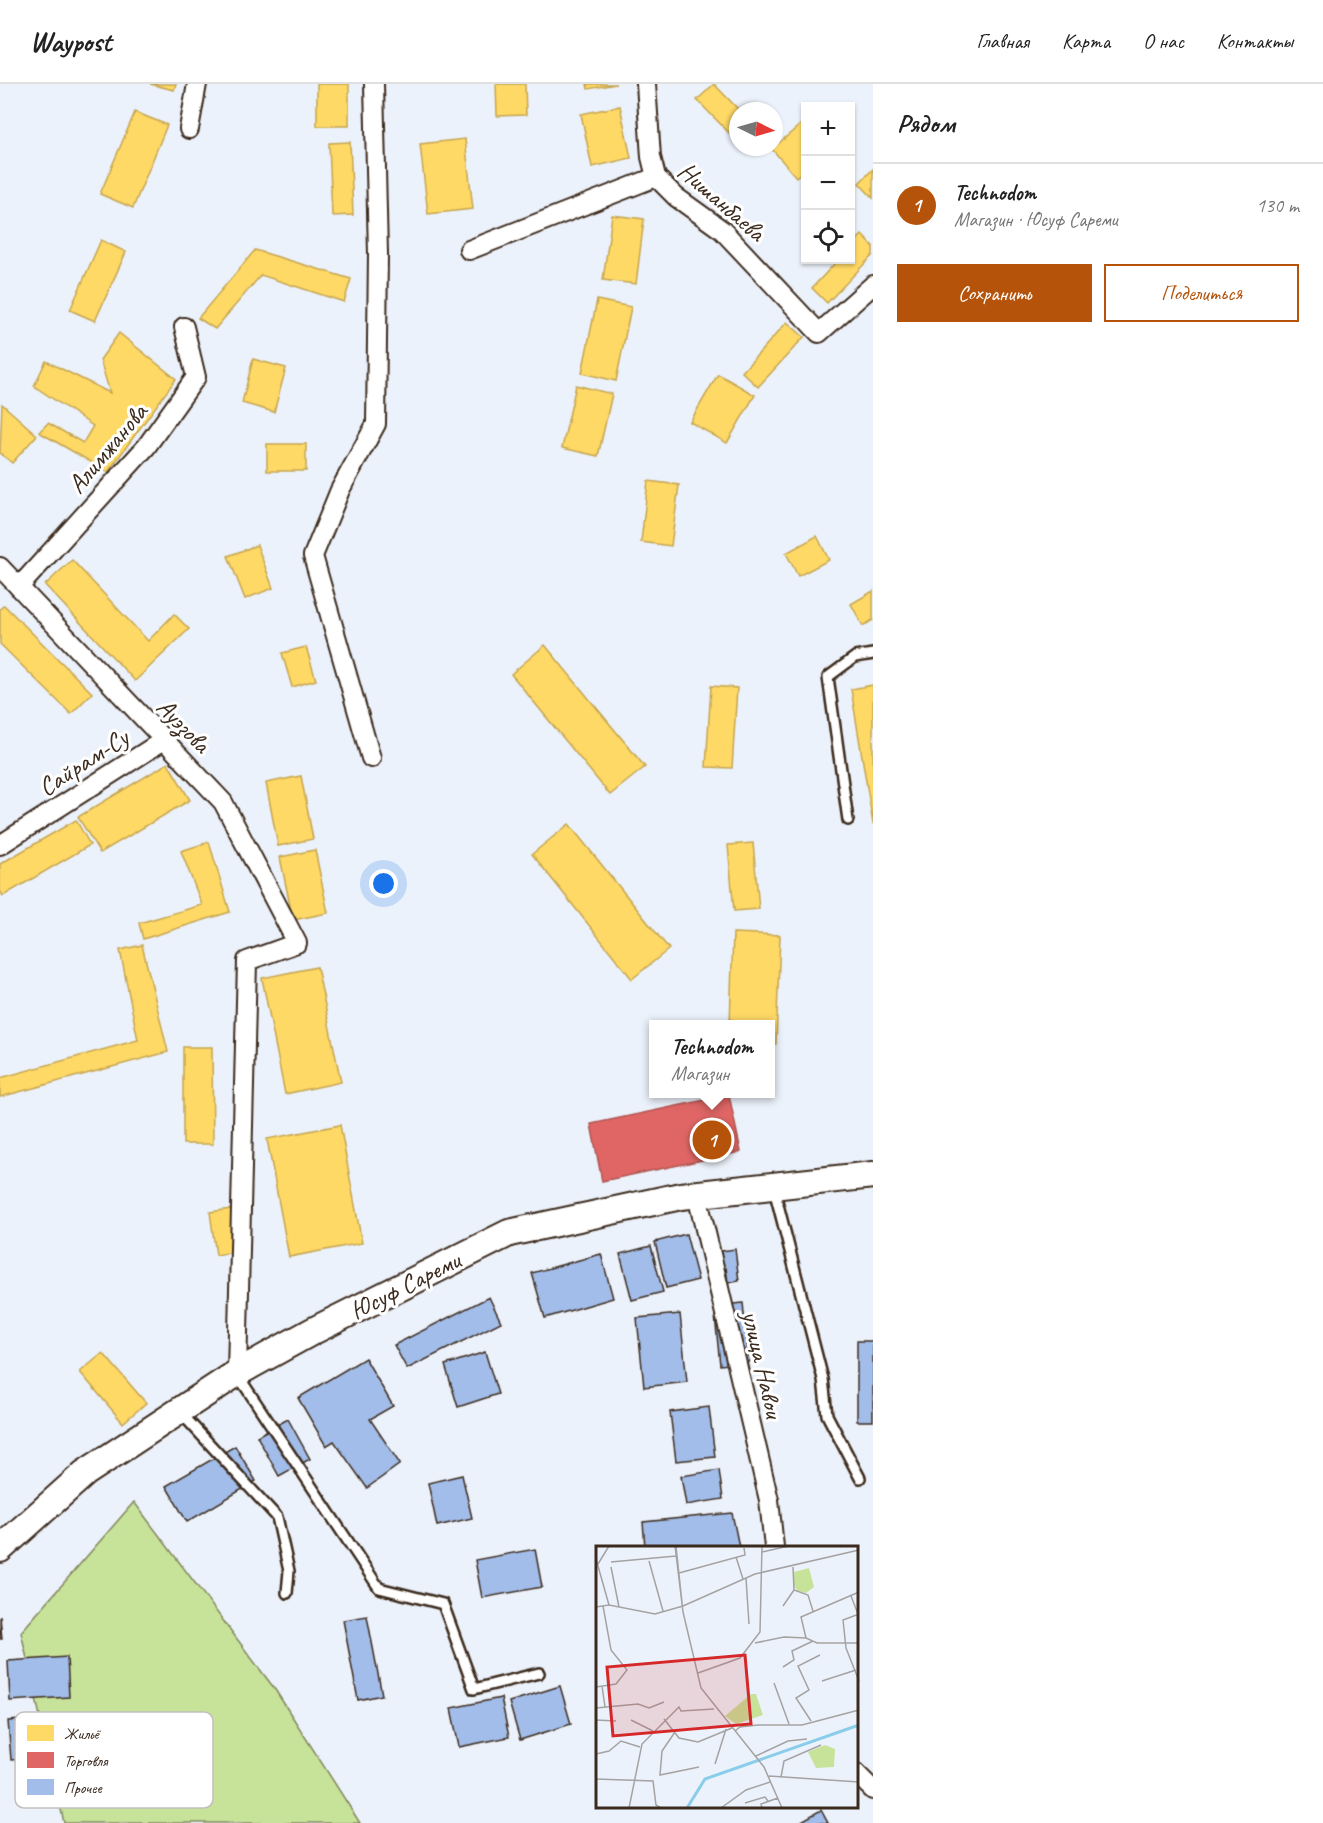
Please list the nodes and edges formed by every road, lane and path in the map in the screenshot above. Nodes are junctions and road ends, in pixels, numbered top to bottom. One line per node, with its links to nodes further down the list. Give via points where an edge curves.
1 (197, 84): 4 (street)
2 (374, 84): 13 (street, via 376,424 340,490 313,556)
3 (646, 84): 5 (street, Нишанбаева)
4 (189, 129)
5 (656, 177): 6 (street); 7 (street, Нишанбаева, via 676,197 722,230 819,333)
6 (469, 250)
7 (873, 285)
8 (184, 327): 10 (street, Алимжанова, via 196,377 146,447)
9 (0, 567): 10 (street, Ауэзова)
10 (19, 586): 12 (street, Ауэзова)
11 (873, 654): 14 (lane, via 855,657 828,677)
12 (164, 740): 15 (street, Сайрам-Су); 19 (street, Ауэзова, via 223,802 297,943 247,961)
13 (371, 758)
14 (848, 820)
15 (0, 846)
16 (873, 1175): 17 (main road, Юсуф Сареми)
17 (773, 1186): 18 (main road, Юсуф Сареми); 21 (lane, via 823,1379 827,1415)
18 (697, 1195): 19 (main road, Юсуф Сареми, via 509,1233); 22 (street, улица Навои, via 769,1500)
19 (237, 1373): 20 (main road, Юсуф Сареми); 25 (lane, via 379,1588 443,1604 474,1689)
20 (180, 1412): 23 (main road, Юсуф Сареми, via 85,1473); 24 (lane, via 277,1517 289,1571)
21 (860, 1478)
22 (774, 1546)
23 (0, 1549)
24 (287, 1593)
25 (539, 1673)
26 (858, 1775): 27 (street)
27 (873, 1790)

